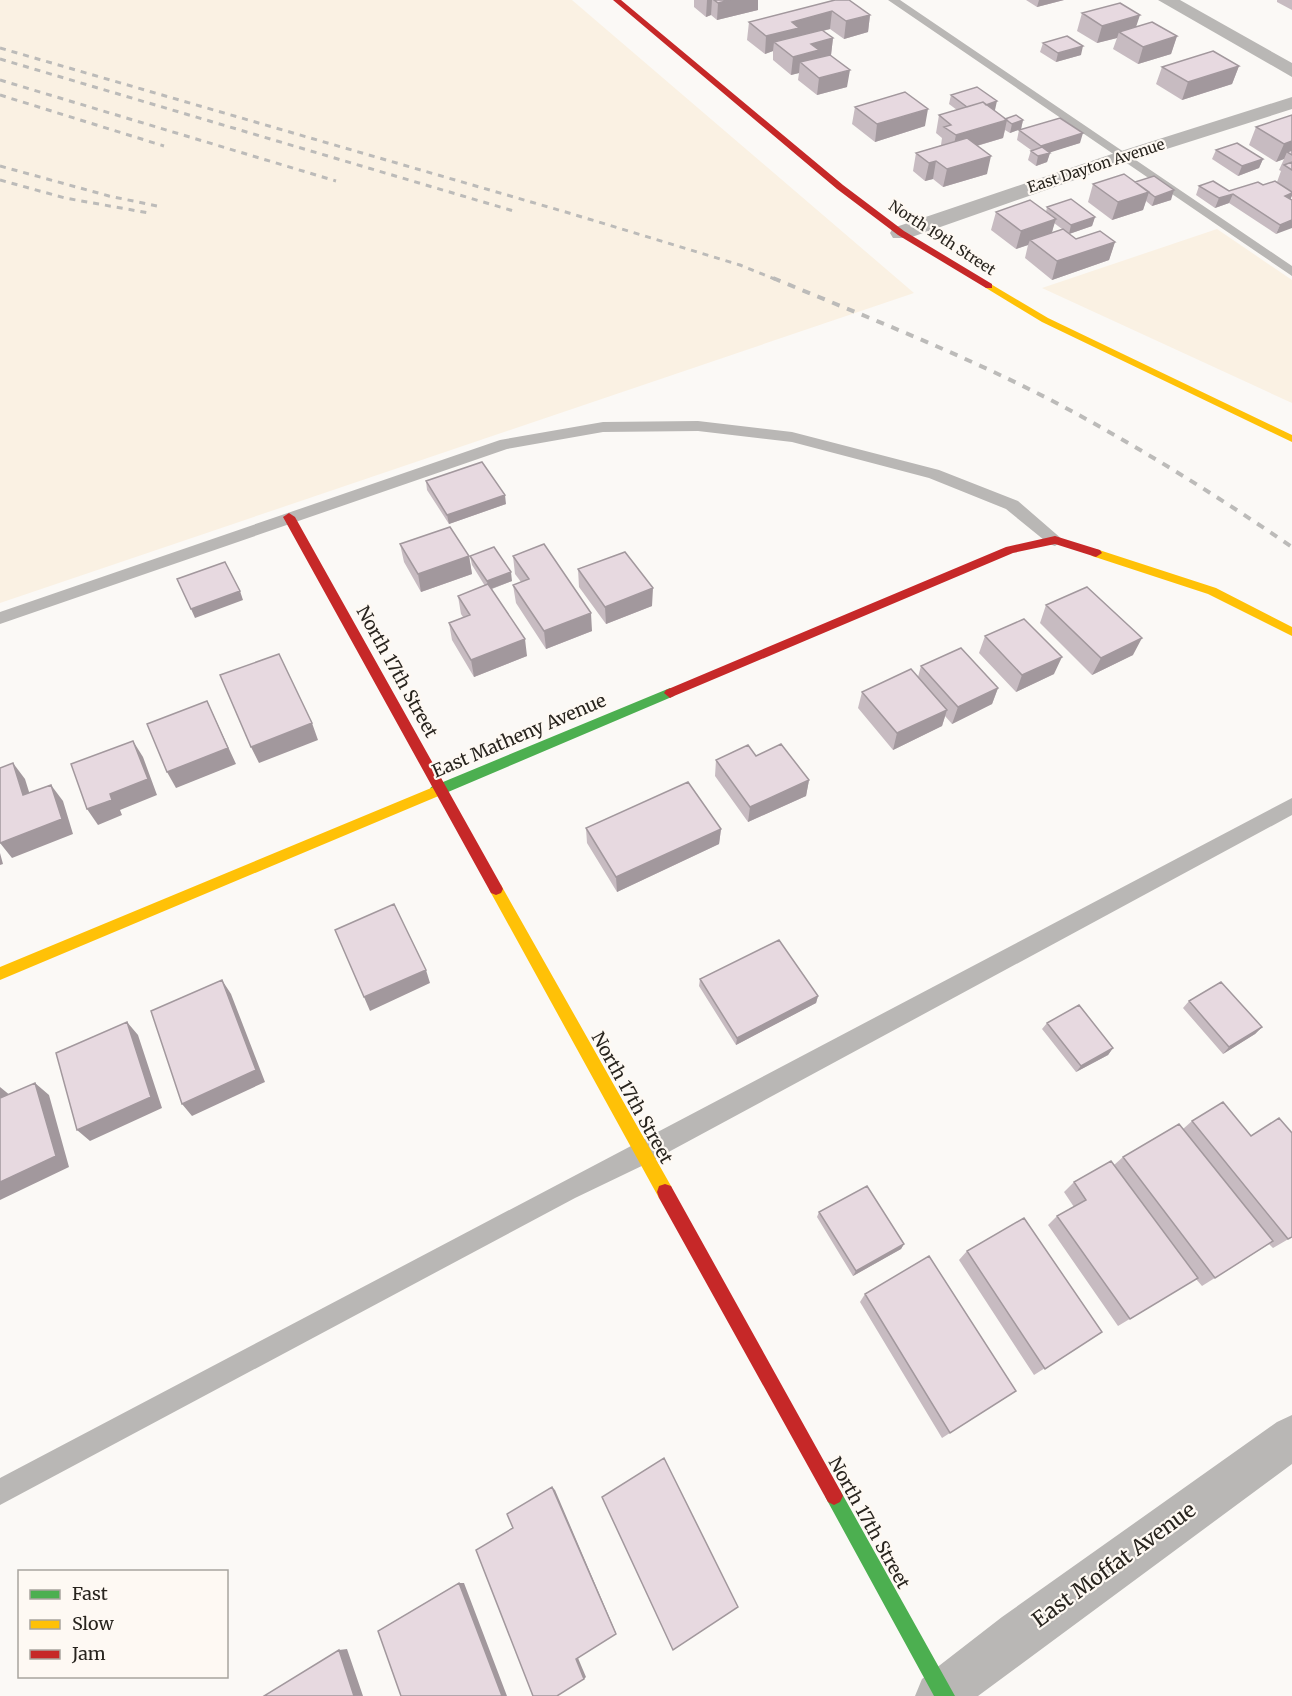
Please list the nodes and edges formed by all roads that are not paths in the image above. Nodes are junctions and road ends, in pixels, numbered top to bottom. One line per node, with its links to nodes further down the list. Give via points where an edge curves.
1 (617, 0): 7 (street, North 19th Street, via 840,187)
2 (893, 0): 6 (lane)
3 (1167, 0): 4 (street)
4 (1292, 71)
5 (1292, 103): 6 (street, East Dayton Avenue)
6 (1122, 157): 7 (street, East Dayton Avenue); 8 (lane)
7 (901, 233): 9 (street, North 19th Street, via 1045,320)
8 (1292, 272)
9 (1292, 439)
10 (289, 517): 11 (lane, via 505,444 603,427 698,426 792,437 934,474 1012,505); 12 (lane); 14 (street, North 17th Street)
11 (1055, 540): 13 (street, via 1212,591); 14 (street, East Matheny Avenue, via 1010,550)
12 (0, 618)
13 (1292, 632)
14 (442, 788): 16 (street, East Matheny Avenue); 17 (street, North 17th Street)
15 (1292, 806): 17 (lane)
16 (0, 974)
17 (642, 1154): 19 (lane, via 567,1190); 20 (street, North 17th Street)
18 (1292, 1437): 20 (street, East Moffat Avenue, via 1019,1634)
19 (0, 1492)
20 (942, 1695)

